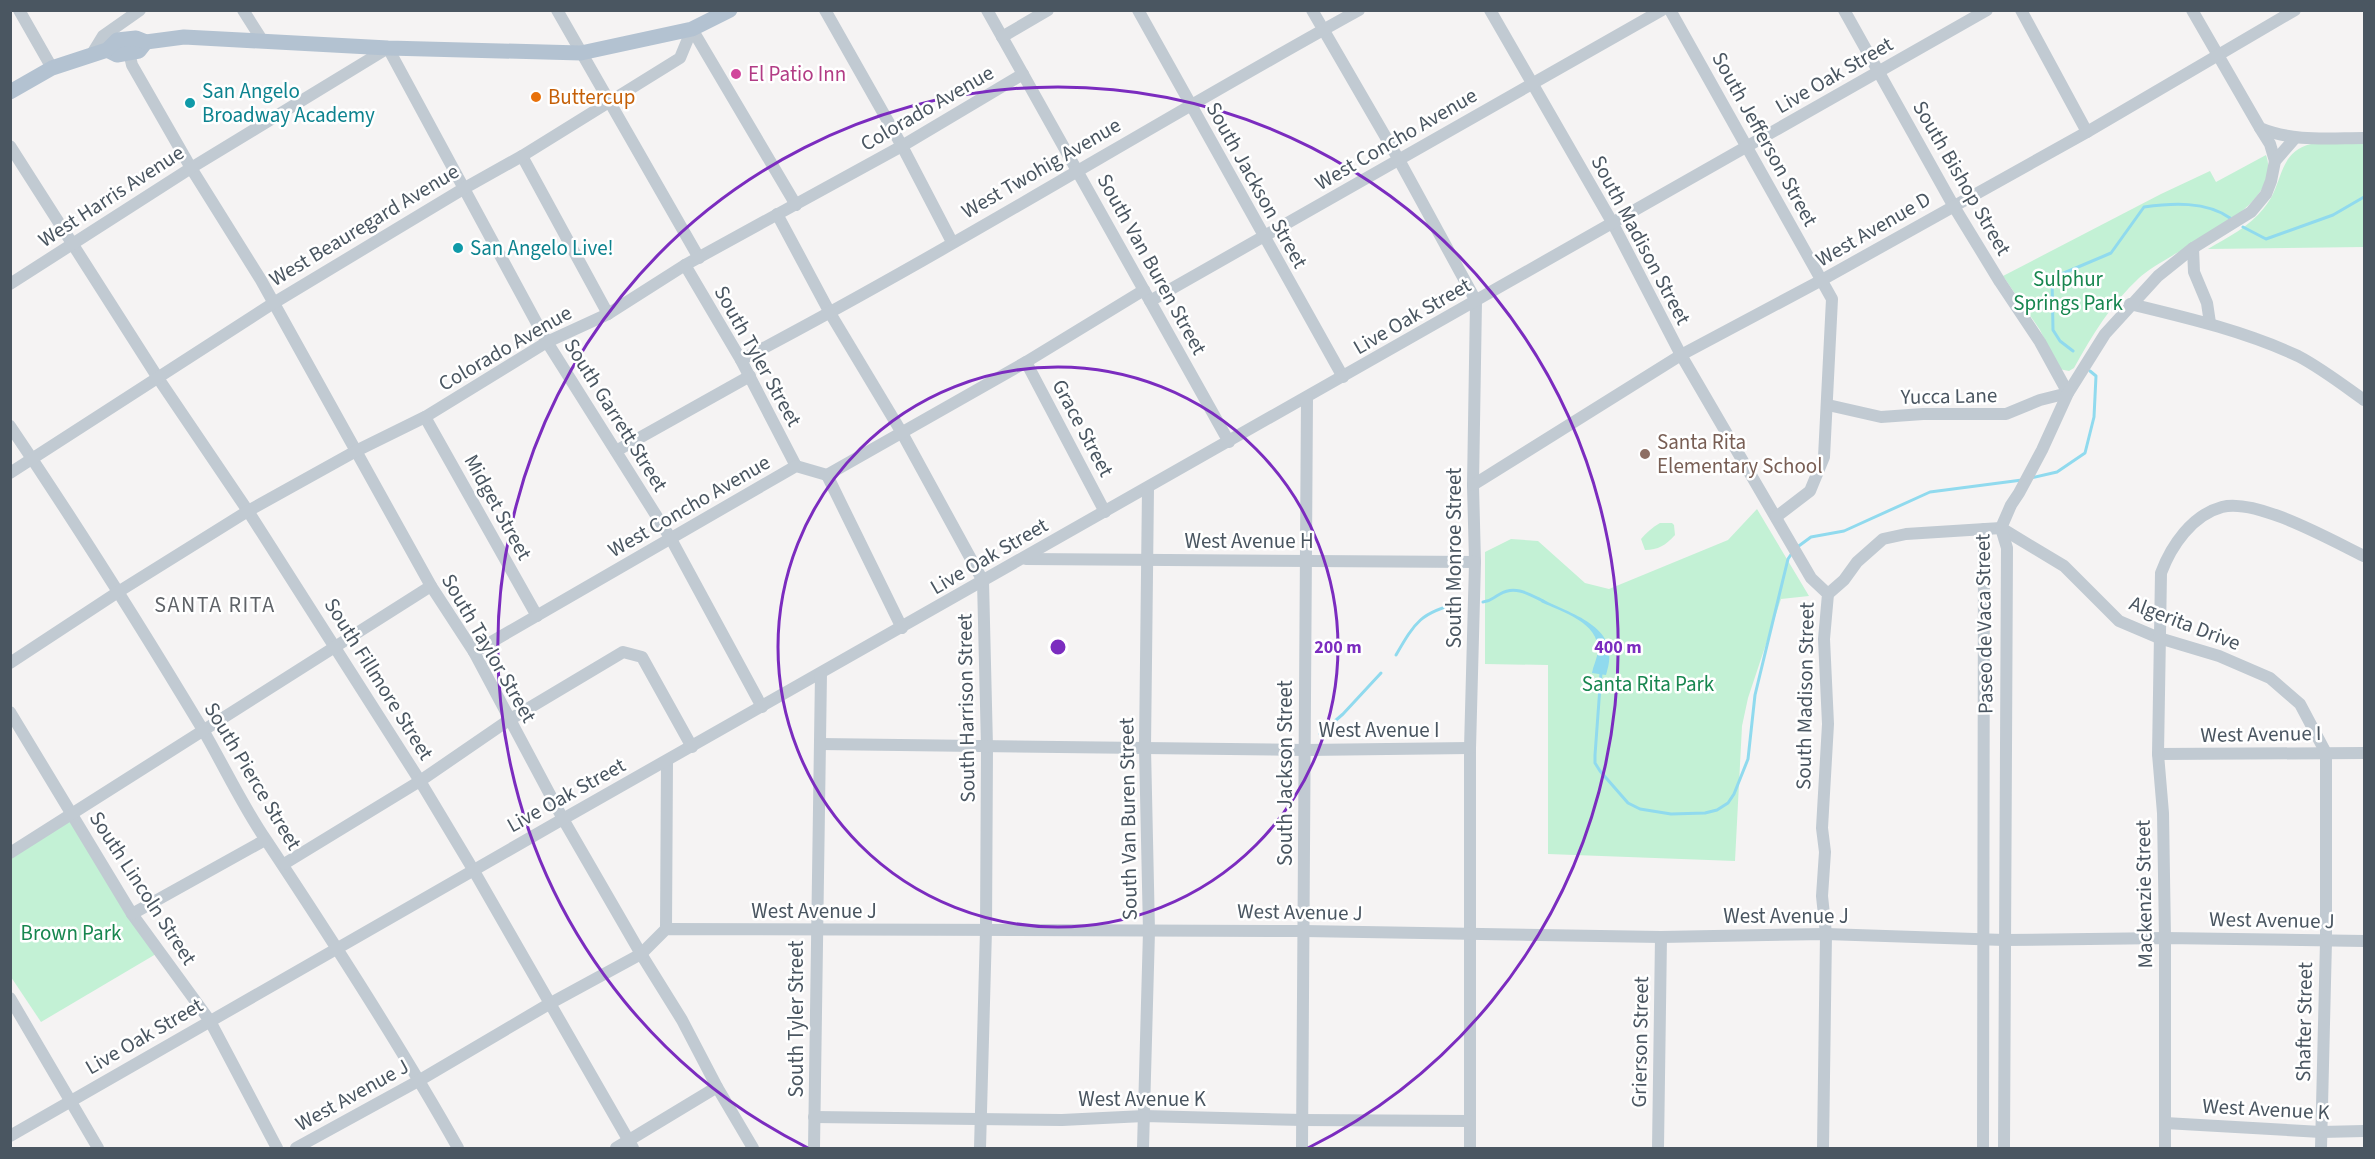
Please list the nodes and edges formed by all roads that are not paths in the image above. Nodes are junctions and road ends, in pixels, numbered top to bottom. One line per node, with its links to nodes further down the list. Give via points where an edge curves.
1 (19, 10): 31 (street)
2 (140, 10): 29 (street, via 102,36)
3 (243, 10): 23 (street)
4 (557, 10): 28 (street)
5 (730, 10): 20 (main road)
6 (825, 10): 43 (street)
7 (987, 10): 22 (street, South Van Buren Street)
8 (1048, 10): 22 (street, Colorado Avenue)
9 (1138, 10): 37 (street, South Jackson Street)
10 (1312, 10): 21 (street, South Monroe Street)
11 (1359, 10): 21 (street, West Twohig Avenue)
12 (1490, 10): 34 (street, South Madison Street)
13 (1662, 10): 34 (street, West Concho Avenue)
14 (1670, 10): 44 (street, South Jefferson Street)
15 (1844, 10): 32 (street, South Bishop Street)
16 (1987, 10): 32 (street, Live Oak Street)
17 (2021, 10): 39 (street)
18 (2192, 10): 30 (street)
19 (2295, 10): 30 (street, West Avenue D)
20 (692, 29): 28 (main road); 36 (street, West Beauregard Avenue, via 680,58); 51 (street)
21 (1323, 30): 37 (street, West Twohig Avenue); 46 (street, South Monroe Street)
22 (1002, 37): 33 (street, South Van Buren Street)
23 (262, 40): 24 (main road, via 184,37); 25 (main road)
24 (146, 42): 26 (main road, via 136,38 117,40); 27 (main road, via 139,51)
25 (388, 48): 28 (main road); 48 (street, West Harris Avenue); 50 (street, South Garrett Street)
26 (107, 50): 27 (main road, via 117,55); 29 (main road)
27 (129, 52): 48 (street, South Taylor Street, via 132,65)
28 (581, 53): 36 (street)
29 (92, 54): 31 (main road)
30 (2218, 57): 38 (street); 39 (street, West Avenue D)
31 (52, 68): 35 (main road)
32 (1879, 71): 44 (street, Live Oak Street); 52 (street, South Bishop Street)
33 (1023, 74): 43 (street, Colorado Avenue); 49 (street, South Van Buren Street)
34 (1532, 84): 46 (street, West Concho Avenue); 54 (street, South Madison Street)
35 (10, 92)
36 (608, 101): 45 (street, West Beauregard Avenue); 59 (street)
37 (1190, 105): 49 (street, West Twohig Avenue); 55 (street, South Jackson Street)
38 (2260, 128): 40 (street); 47 (street)
39 (2087, 132): 52 (street, West Avenue D)
40 (2295, 138): 41 (street); 47 (street, Paseo de Vaca Street)
41 (2364, 138)
42 (10, 146): 57 (street, South Fillmore Street)
43 (902, 146): 51 (street, Colorado Avenue); 56 (street)
44 (1748, 147): 54 (street, Live Oak Street); 61 (street, South Jefferson Street)
45 (522, 156): 50 (street, West Beauregard Avenue); 68 (street)
46 (1399, 160): 55 (street, West Concho Avenue); 64 (street, South Monroe Street)
47 (2275, 161): 58 (street, Paseo de Vaca Street, via 2266,194 2252,212)
48 (191, 168): 57 (street, West Harris Avenue); 65 (street, South Taylor Street)
49 (1077, 170): 56 (street, West Twohig Avenue); 63 (street, South Van Buren Street)
50 (463, 189): 65 (street, West Beauregard Avenue); 70 (street, South Garrett Street)
51 (796, 204): 53 (street, Colorado Avenue)
52 (1953, 205): 61 (street, West Avenue D); 77 (street, South Bishop Street)
53 (777, 214): 59 (street, Colorado Avenue); 67 (street, South Harrison Street)
54 (1612, 222): 64 (street, Live Oak Street); 71 (street, South Madison Street)
55 (1263, 237): 63 (street, West Concho Avenue); 75 (street, South Jackson Street)
56 (952, 242): 67 (street, West Twohig Avenue)
57 (72, 243): 62 (street, West Harris Avenue); 76 (street, South Fillmore Street)
58 (2193, 248): 66 (street, Paseo de Vaca Street); 69 (street, via 2194,272 2207,303)
59 (699, 258): 60 (street, Colorado Avenue)
60 (685, 265): 68 (street, Colorado Avenue); 72 (street, South Tyler Street)
61 (1820, 281): 71 (street, West Avenue D); 80 (street, South Jefferson Street, via 1832,299)
62 (10, 284)
63 (1147, 296): 73 (street, West Concho Avenue); 84 (street, South Van Buren Street)
64 (1476, 301): 75 (street, Live Oak Street); 91 (street, South Monroe Street)
65 (272, 304): 76 (street, West Beauregard Avenue); 85 (street, South Taylor Street)
66 (2130, 304): 69 (street); 77 (street, Paseo de Vaca Street, via 2105,334)
67 (830, 313): 72 (street, West Twohig Avenue); 83 (street, South Harrison Street)
68 (608, 314): 70 (street, Colorado Avenue)
69 (2210, 323): 79 (street, via 2301,357)
70 (548, 342): 81 (street, Colorado Avenue); 86 (street, South Garrett Street)
71 (1681, 356): 91 (street, West Avenue D); 95 (street, South Madison Street)
72 (741, 360): 74 (street, South Tyler Street)
73 (1026, 362): 83 (street, West Concho Avenue); 94 (street, Grace Street)
74 (750, 376): 86 (street); 88 (street, South Tyler Street)
75 (1343, 377): 78 (street, Live Oak Street)
76 (158, 378): 87 (street, West Beauregard Avenue); 93 (street, South Fillmore Street)
77 (2068, 393): 80 (street, Yucca Lane, via 2006,414 1881,417); 96 (street, Paseo de Vaca Street)
78 (1307, 398): 84 (street, Live Oak Street); 102 (street, South Jackson Street)
79 (2364, 399)
80 (1828, 405): 95 (street, South Jefferson Street, via 1824,458 1810,491)
81 (425, 417): 85 (street, Colorado Avenue); 108 (street, Midget Street)
82 (10, 426): 87 (street, South Pierce Street)
83 (902, 433): 90 (street, West Concho Avenue); 104 (street, South Harrison Street)
84 (1229, 442): 92 (street, Live Oak Street)
85 (356, 451): 93 (street, Colorado Avenue); 105 (street, South Taylor Street)
86 (616, 451): 98 (street, South Garrett Street)
87 (33, 459): 89 (street, West Beauregard Avenue); 106 (street, South Pierce Street)
88 (796, 466): 90 (street, West Concho Avenue); 98 (street, West Concho Avenue)
89 (10, 473)
90 (827, 475): 109 (street)
91 (1473, 485): 103 (street, South Monroe Street)
92 (1148, 488): 94 (street, Live Oak Street); 101 (street, South Van Buren Street)
93 (248, 511): 106 (street, Colorado Avenue); 111 (street, South Fillmore Street)
94 (1105, 512): 100 (street, Live Oak Street)
95 (1776, 517): 107 (street, South Madison Street, via 1811,578)
96 (2001, 528): 97 (street); 110 (street, Algerita Drive, via 2064,566 2119,621); 147 (street, Paseo de Vaca Street, via 2007,548)
97 (1984, 529): 107 (street, via 1883,539); 146 (street, Paseo de Vaca Street)
98 (671, 539): 108 (street, West Concho Avenue); 115 (street, South Garrett Street)
99 (2364, 556): 110 (street, Mackenzie Street, via 2263,511 2221,507 2194,522 2169,552 2161,573)
100 (1023, 559): 101 (street, West Avenue H); 104 (street, Live Oak Street)
101 (1147, 560): 102 (street, West Avenue H); 122 (street, South Van Buren Street)
102 (1306, 561): 103 (street, West Avenue H); 124 (street, South Jackson Street)
103 (1475, 562): 123 (street, South Monroe Street)
104 (983, 581): 109 (street, Live Oak Street); 121 (street, South Harrison Street)
105 (431, 586): 111 (street); 112 (street, South Taylor Street)
106 (118, 592): 113 (street, Colorado Avenue); 118 (street, South Pierce Street)
107 (1828, 594): 142 (street, South Madison Street, via 1824,639 1828,724 1822,828)
108 (537, 616): 112 (street, West Concho Avenue)
109 (902, 628): 114 (street, Live Oak Street)
110 (2159, 638): 125 (street, Algerita Drive, via 2219,656 2270,678 2300,704); 127 (street, Mackenzie Street)
111 (336, 648): 118 (street); 129 (street, South Fillmore Street)
112 (474, 652): 117 (street, South Taylor Street)
113 (10, 663)
114 (821, 673): 115 (street, Live Oak Street); 119 (street, South Tyler Street)
115 (762, 707): 120 (street, Live Oak Street)
116 (10, 712): 130 (street, South Lincoln Street)
117 (509, 720): 120 (street, via 623,652 642,657); 129 (street); 131 (street, South Taylor Street)
118 (203, 730): 130 (street); 132 (street, South Pierce Street)
119 (820, 744): 121 (street, West Avenue I); 139 (street, South Tyler Street)
120 (692, 747): 128 (street, Live Oak Street)
121 (987, 747): 122 (street, West Avenue I); 138 (street, South Harrison Street)
122 (1145, 748): 124 (street, West Avenue I); 140 (street, South Van Buren Street)
123 (1470, 748): 124 (street, West Avenue I); 143 (street, South Monroe Street)
124 (1305, 750): 141 (street, South Jackson Street)
125 (2326, 753): 126 (street, West Avenue I); 127 (street, West Avenue I); 148 (street, Shafter Street)
126 (2364, 753)
127 (2158, 754): 145 (street, Mackenzie Street)
128 (667, 761): 131 (street, Live Oak Street); 137 (street)
129 (420, 781): 134 (street); 135 (street, South Fillmore Street)
130 (73, 815): 133 (street); 136 (street, South Lincoln Street)
131 (562, 819): 135 (street, Live Oak Street); 151 (street, South Taylor Street)
132 (265, 840): 134 (street, South Pierce Street); 136 (street)
133 (10, 853)
134 (284, 864): 150 (street, South Pierce Street)
135 (474, 871): 150 (street, Live Oak Street); 153 (street, South Fillmore Street)
136 (132, 914): 154 (street, South Lincoln Street)
137 (666, 929): 139 (street, West Avenue J); 151 (street, West Avenue J)
138 (986, 930): 139 (street, West Avenue J); 140 (street, West Avenue J); 160 (street, South Harrison Street)
139 (816, 931): 159 (street, South Tyler Street)
140 (1149, 931): 141 (street, West Avenue J); 158 (street, South Van Buren Street)
141 (1304, 931): 143 (street, West Avenue J); 161 (street, South Jackson Street)
142 (1826, 934): 144 (street, West Avenue J); 146 (street, West Avenue J); 180 (street, South Madison Street)
143 (1471, 935): 144 (street, West Avenue J); 162 (street, South Monroe Street)
144 (1661, 937): 179 (street, Grierson Street)
145 (2165, 938): 147 (street, West Avenue J); 148 (street, West Avenue J); 163 (street, Mackenzie Street)
146 (1984, 939): 147 (street, West Avenue J); 181 (street, Paseo de Vaca Street)
147 (2004, 940): 182 (street, Paseo de Vaca Street)
148 (2326, 941): 149 (street, West Avenue J); 165 (street, Shafter Street)
149 (2364, 941)
150 (338, 948): 154 (street, Live Oak Street); 155 (street, South Pierce Street)
151 (641, 954): 153 (street, West Avenue J); 156 (street, South Taylor Street)
152 (10, 998): 157 (street)
153 (549, 1004): 155 (street, West Avenue J); 167 (street, South Fillmore Street)
154 (210, 1021): 157 (street, Live Oak Street); 169 (street, South Lincoln Street)
155 (420, 1080): 170 (street, West Avenue J); 171 (street, South Pierce Street)
156 (717, 1087): 167 (street); 173 (street, South Taylor Street)
157 (69, 1101): 166 (street, Live Oak Street); 168 (street)
158 (1144, 1116): 160 (street, West Avenue K); 161 (street, West Avenue K); 176 (street, South Van Buren Street)
159 (814, 1117): 160 (street, West Avenue K); 174 (street, South Tyler Street)
160 (981, 1119): 175 (street, South Harrison Street)
161 (1303, 1120): 162 (street, West Avenue K); 177 (street, South Jackson Street)
162 (1470, 1121): 178 (street, South Monroe Street)
163 (2165, 1124): 165 (street, West Avenue K); 183 (street, Mackenzie Street)
164 (2364, 1131): 165 (street, West Avenue K)
165 (2321, 1132): 184 (street, Shafter Street)
166 (10, 1136)
167 (631, 1145): 172 (street)
168 (98, 1149)
169 (277, 1149)
170 (296, 1149)
171 (458, 1149)
172 (616, 1149)
173 (753, 1149)
174 (814, 1149)
175 (980, 1149)
176 (1143, 1149)
177 (1302, 1149)
178 (1470, 1149)
179 (1658, 1149)
180 (1823, 1149)
181 (1983, 1149)
182 (2004, 1149)
183 (2165, 1149)
184 (2321, 1149)

